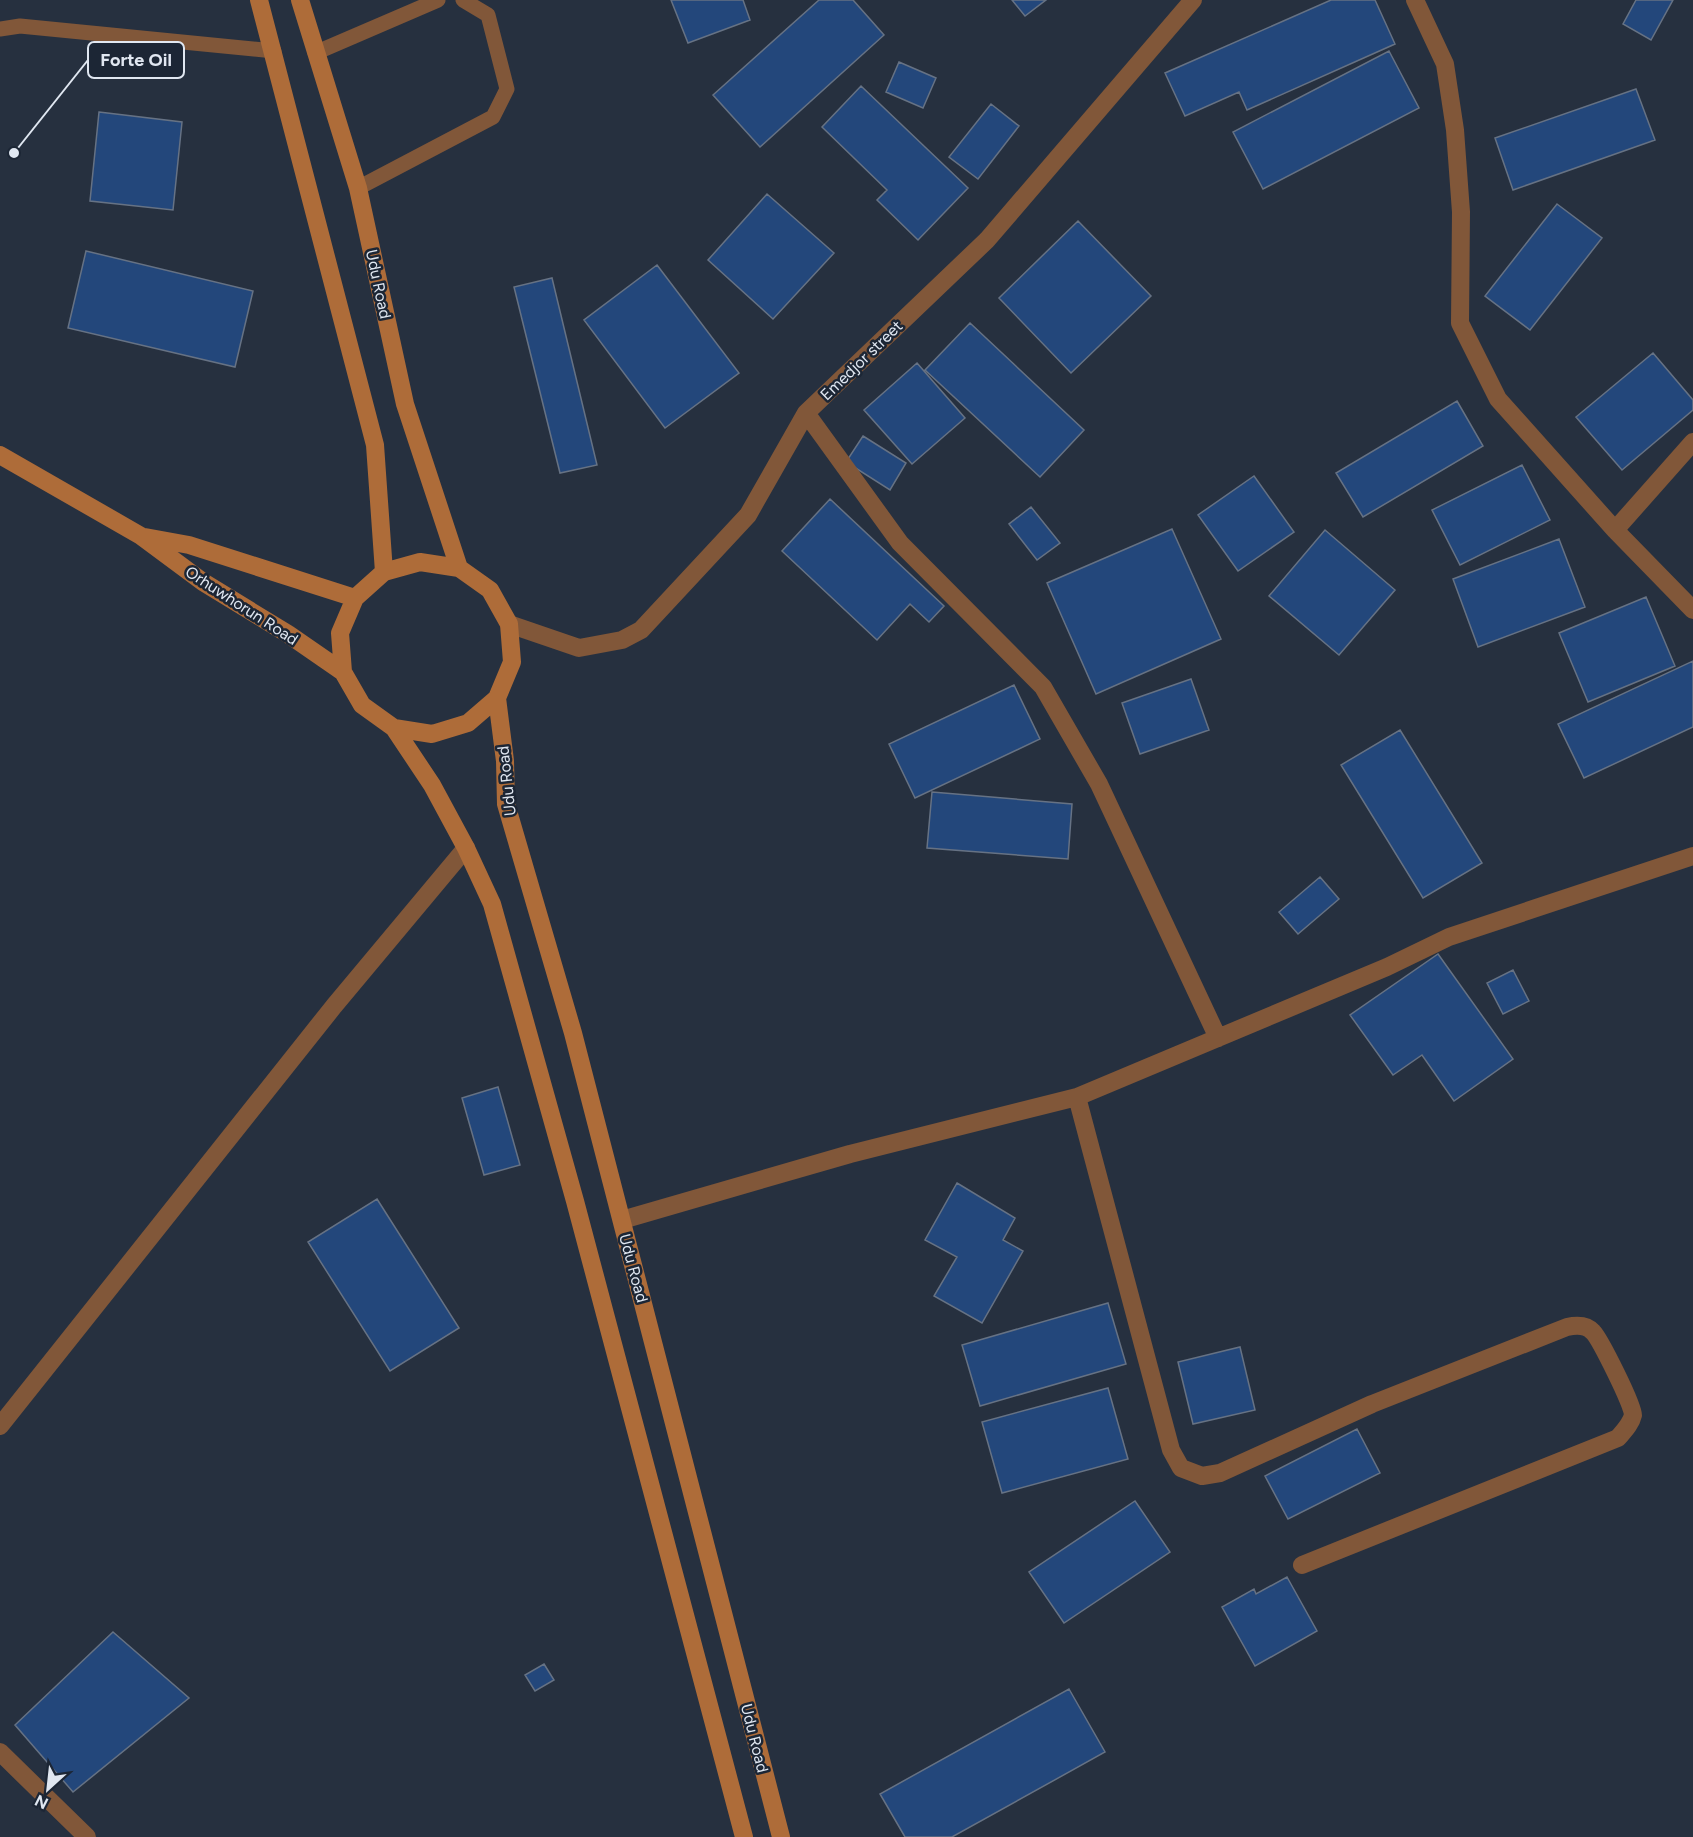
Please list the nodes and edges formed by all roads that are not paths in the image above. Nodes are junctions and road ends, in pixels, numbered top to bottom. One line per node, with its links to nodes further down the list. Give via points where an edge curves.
1 (260, 0): 8 (main road)
2 (300, 0): 9 (main road, Udu Road)
3 (438, 0): 9 (lane)
4 (463, 0): 10 (lane, via 488,15 507,89 493,117)
5 (1193, 0): 11 (street, Emedjor street, via 987,240)
6 (1415, 0): 14 (street, via 1445,64 1455,129 1461,212 1460,323 1498,399)
7 (0, 29): 8 (lane, via 20,26)
8 (274, 51): 17 (main road, via 375,445)
9 (315, 53): 10 (main road, Udu Road)
10 (358, 188): 16 (main road, Udu Road, via 405,404)
11 (806, 413): 20 (street, Emedjor street, via 748,515 640,630 622,640 579,648); 26 (street, via 900,543 1043,687 1099,784)
12 (1693, 442): 14 (street)
13 (0, 455): 15 (main road, Orhuwhorun Road)
14 (1615, 530): 19 (street)
15 (141, 536): 18 (main road, Orhuwhorun Road, via 189,545); 21 (main road, Orhuwhorun Road, via 203,582)
16 (459, 568): 17 (main road, via 420,562); 20 (main road, via 490,590)
17 (384, 572): 18 (main road)
18 (355, 598): 21 (main road, via 340,633)
19 (1693, 610)
20 (509, 624): 22 (main road, via 512,662)
21 (343, 672): 23 (main road, via 362,705)
22 (497, 698): 23 (main road, via 468,723 432,734); 28 (main road, Udu Road, via 506,804 573,1033)
23 (394, 728): 24 (main road, via 432,785)
24 (466, 848): 29 (street, via 327,1015); 33 (main road, via 492,904)
25 (1693, 856): 26 (street, via 1449,937)
26 (1218, 1038): 27 (street)
27 (1077, 1097): 28 (street, via 850,1154); 30 (street, via 1171,1450 1181,1468 1202,1476 1220,1473 1372,1404 1579,1325 1593,1331 1629,1398 1634,1413 1618,1438)
28 (622, 1220): 34 (main road, Udu Road)
29 (0, 1426)
30 (1302, 1565)
31 (0, 1752): 32 (street)
32 (87, 1837)
33 (744, 1837)
34 (781, 1837)

